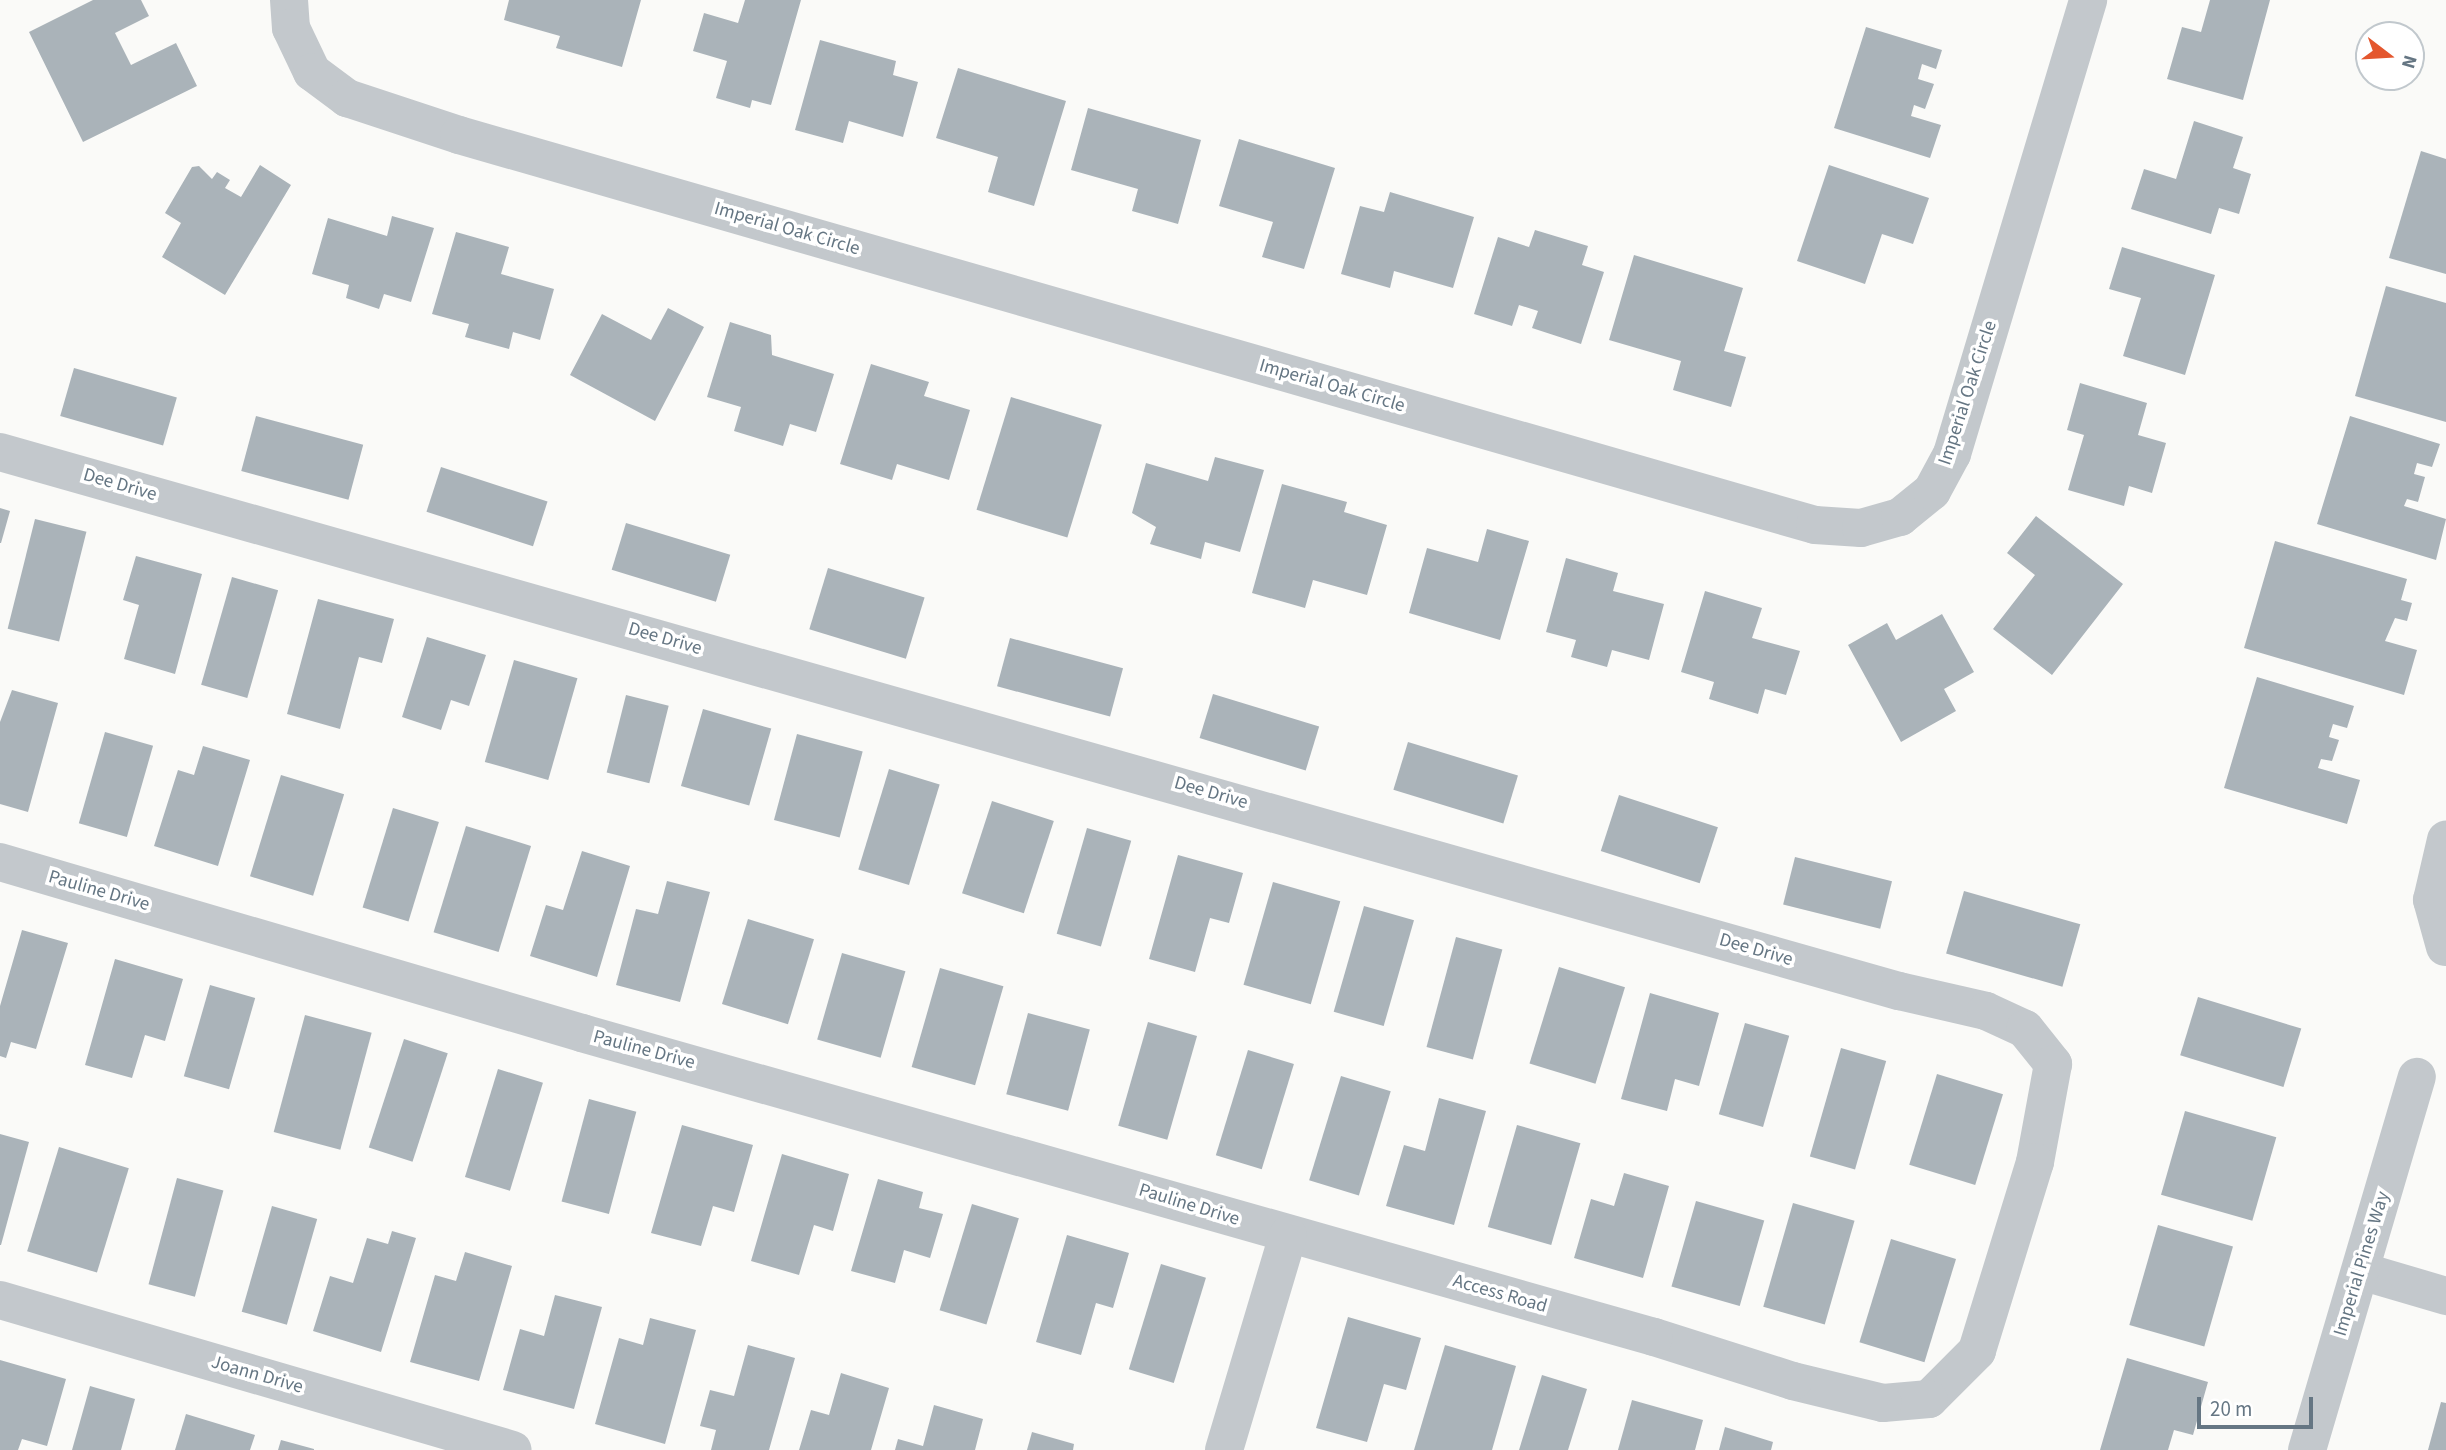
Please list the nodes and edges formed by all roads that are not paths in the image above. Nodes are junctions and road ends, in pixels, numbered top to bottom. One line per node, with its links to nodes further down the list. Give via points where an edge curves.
1 (289, 0): 2 (street, Imperial Oak Circle, via 291,29 312,72 347,98 459,135 1815,525 1861,528 1900,517 1932,491 1952,454)
2 (2088, 0)
3 (0, 452): 12 (street, Dee Drive, via 1899,991 1986,1011 2025,1029 2053,1064 2035,1163 1977,1351)
4 (2446, 840): 6 (street, via 2432,900)
5 (0, 862): 8 (street, Pauline Drive, via 582,1033 1028,1156)
6 (2445, 947)
7 (2417, 1077): 9 (street, Imperial Pines Way)
8 (1288, 1235): 12 (street, Access Road, via 1654,1337 1793,1381 1883,1403); 14 (street)
9 (2361, 1271): 10 (street); 15 (street, Imperial Pines Way)
10 (2446, 1296)
11 (0, 1300): 13 (street, Joann Drive)
12 (1929, 1399)
13 (513, 1450)
14 (1224, 1450)
15 (2307, 1450)

